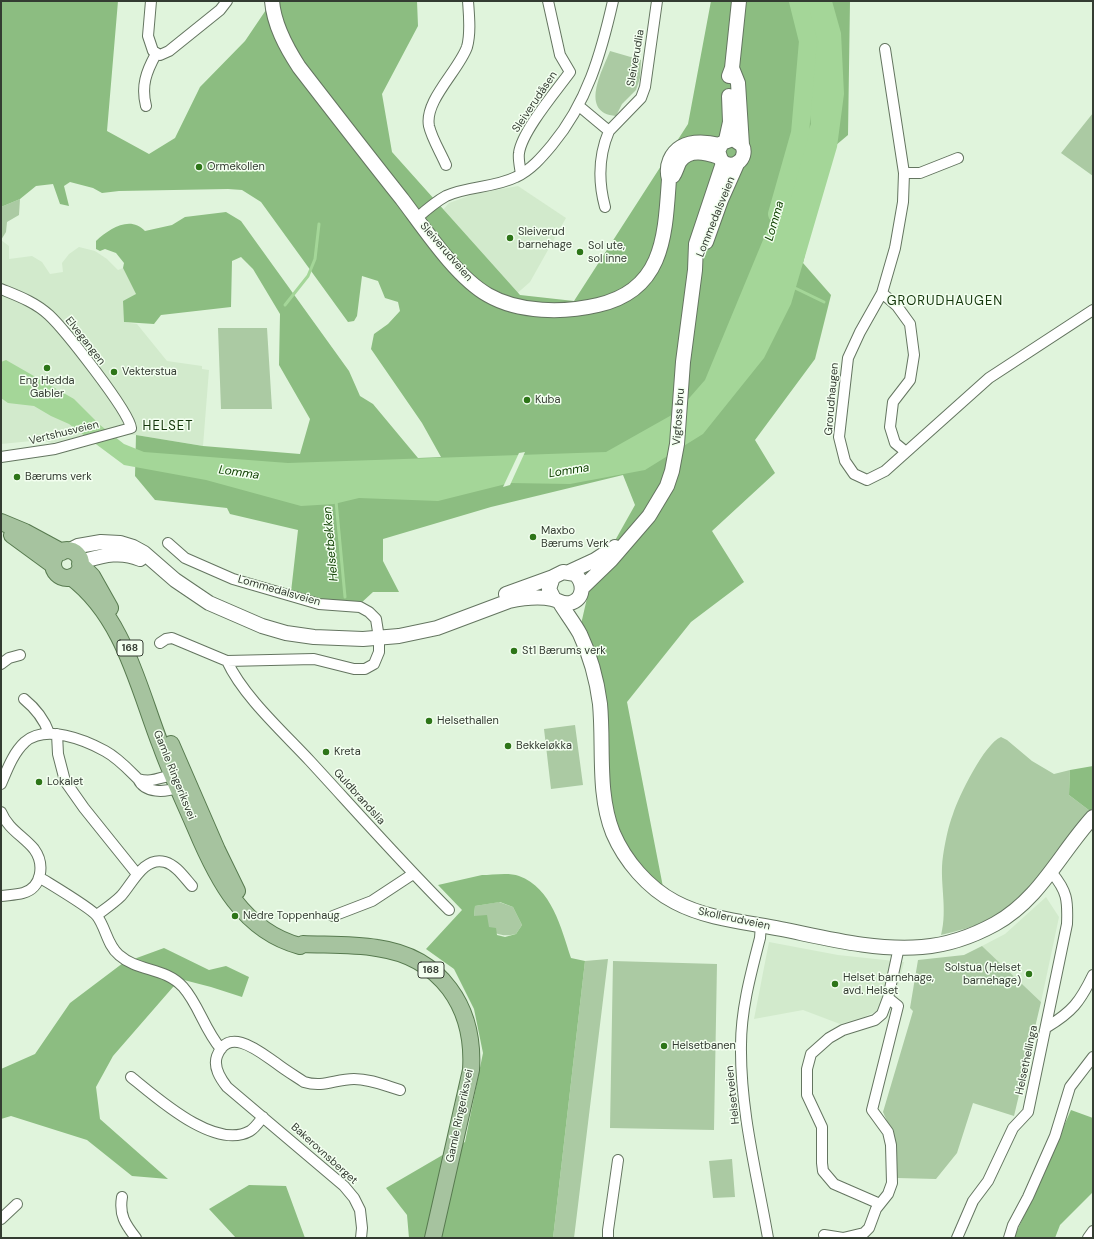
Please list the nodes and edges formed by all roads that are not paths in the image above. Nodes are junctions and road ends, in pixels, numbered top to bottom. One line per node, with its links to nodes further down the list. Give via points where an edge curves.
1 (151, 1): 10 (street, via 148,36 149,45)
2 (228, 1): 10 (street, via 169,52)
3 (272, 1): 22 (main road, Sleiverudveien, via 280,33 299,68)
4 (468, 1): 18 (street, via 467,46 437,96 429,117 429,126)
5 (548, 1): 20 (street, Sleiverudåsen, via 560,55 570,72 548,100 523,140 519,153)
6 (613, 1): 13 (street, via 598,60)
7 (657, 1): 14 (street, Sleiverudlia, via 645,87 641,98)
8 (739, 1): 11 (main road, Lommedalsveien)
9 (885, 49): 19 (street, Grorudhaugen)
10 (156, 54): 12 (street, via 144,80)
11 (732, 68): 15 (main road, Lommedalsveien, via 738,83); 16 (main road, Lommedalsveien, via 728,77 730,113)
12 (146, 106)
13 (579, 106): 14 (street); 20 (street, via 567,127 546,153)
14 (609, 131): 21 (street, via 599,170)
15 (742, 145): 16 (main road, Sleiverudveien, via 733,139); 16 (main road, Lommedalsveien, via 744,156)
16 (725, 154): 22 (main road, Sleiverudveien, via 701,142 681,148 673,155 667,170 669,179 662,247 656,262 643,282 624,297 587,308 528,308 488,295 462,274); 26 (main road, Lommedalsveien, via 698,238)
17 (958, 158): 19 (street, via 920,173)
18 (446, 165)
19 (904, 173): 24 (street, Grorudhaugen, via 903,202 895,248)
20 (521, 174): 22 (street, via 503,182 447,196)
21 (605, 208)
22 (417, 218)
23 (1, 288): 27 (street, Elvegangen, via 35,304 50,316 124,410)
24 (882, 294): 28 (street, via 897,306 910,324 914,355 910,380 893,402 890,427 895,444); 28 (street, Grorudhaugen, via 848,358 839,437 845,461 854,474 867,480 885,471)
25 (1093, 310): 28 (street, Grorudhaugen, via 989,378)
26 (683, 362): 32 (main road, Vigfoss bru, via 677,444 672,472 657,503)
27 (131, 428): 29 (street, Vertshusveien, via 44,451)
28 (906, 452)
29 (1, 457)
30 (1, 522): 34 (main road, 168, via 25,532)
31 (1, 531): 34 (main road, 168)
32 (629, 538): 37 (main road); 40 (main road)
33 (168, 543): 44 (street, Lommedalsveien, via 185,558 233,579 319,604 360,607 376,619)
34 (61, 556): 35 (main road, 168, via 78,556); 36 (main road, via 89,544 114,542 144,553); 38 (main road, 168, via 54,571 59,576)
35 (80, 563): 36 (main road, via 116,554 131,555); 38 (main road, via 76,575); 52 (main road, Gamle Ringeriksvei / 168, via 92,576 128,642)
36 (156, 564): 44 (main road, via 209,603 262,626 314,637)
37 (569, 572): 39 (main road, via 560,572); 40 (main road, via 578,577)
38 (71, 577): 52 (main road, Gamle Ringeriksvei / 168, via 100,606 116,633)
39 (554, 577): 41 (main road, via 550,590); 42 (main road, via 462,610)
40 (580, 593): 41 (main road, via 570,603); 43 (main road, Skollerudveien)
41 (557, 601): 42 (main road, via 531,598 509,601 437,628); 43 (main road, Skollerudveien)
42 (413, 632): 44 (main road)
43 (579, 633): 65 (main road, Skollerudveien, via 593,672 600,702 606,808 613,833 622,851 638,872 673,901 706,914)
44 (379, 638): 47 (street, via 379,652 374,664 365,669 354,669 314,659)
45 (160, 643): 47 (street, via 172,638)
46 (20, 655): 48 (street)
47 (226, 661): 58 (street, Guldbrandslia, via 233,675 268,716)
48 (1, 664)
49 (24, 699): 50 (street, via 34,707)
50 (53, 734): 51 (street, via 73,737 106,751); 53 (street, via 26,741 11,760); 57 (street, via 65,781)
51 (138, 779): 52 (street); 52 (street, via 140,783 164,792)
52 (178, 780): 84 (main road, Gamle Ringeriksvei / 168, via 241,898 269,926 301,940 303,944 377,948 407,956 435,973 447,984 462,1008 472,1044 471,1070)
53 (1, 784)
54 (1, 812): 59 (street, via 13,830 34,849 39,859)
55 (1093, 817): 56 (main road, Skollerudveien)
56 (1052, 873): 66 (main road, Skollerudveien, via 1023,904 996,924 943,944); 69 (street, Helsethellinga, via 1066,892 1068,903 1067,924)
57 (137, 874): 60 (street, via 150,864 166,862 176,868); 63 (street, via 121,896)
58 (413, 874): 62 (street, Guldbrandslia); 64 (street, via 372,901)
59 (40, 877): 61 (street, via 31,889 23,893); 63 (street)
60 (192, 886)
61 (1, 896)
62 (449, 910)
63 (97, 915): 70 (street, via 111,946 119,955 134,966 169,975 182,986 193,999 208,1032)
64 (333, 916)
65 (761, 925): 66 (main road, Skollerudveien, via 849,942); 86 (street, Helsetveien, via 744,1012 741,1068 744,1105)
66 (898, 947): 68 (street)
67 (1093, 975): 69 (street, via 1082,998 1073,1009)
68 (888, 998): 78 (street, via 898,1006 872,1110 888,1132 891,1145 892,1183); 78 (street, via 882,1014 875,1020 843,1030 819,1046 810,1054 806,1069 807,1095 822,1127 823,1171 834,1184)
69 (1047, 1027): 87 (street, Helsethellinga, via 1028,1112 1010,1133)
70 (221, 1049): 73 (street, via 228,1044 245,1043 304,1082 324,1085 352,1079 368,1079); 74 (street, Bakerovnsberget, via 216,1058 219,1077 226,1087)
71 (1093, 1057): 88 (street, via 1070,1087 1060,1120)
72 (131, 1077): 74 (street, via 183,1118 212,1131 233,1135 244,1134)
73 (400, 1090)
74 (263, 1117): 83 (street, Bakerovnsberget, via 329,1172 354,1198 360,1210)
75 (618, 1160): 85 (street)
76 (122, 1197): 82 (street, via 120,1209 123,1222)
77 (17, 1204): 79 (street)
78 (880, 1204): 81 (street, via 864,1233 843,1238)
79 (1, 1219)
80 (1093, 1231): 89 (street)
81 (824, 1235)
82 (136, 1238)
83 (360, 1238)
84 (432, 1238)
85 (608, 1238)
86 (768, 1238)
87 (957, 1238)
88 (1009, 1238)
89 (1088, 1238)

